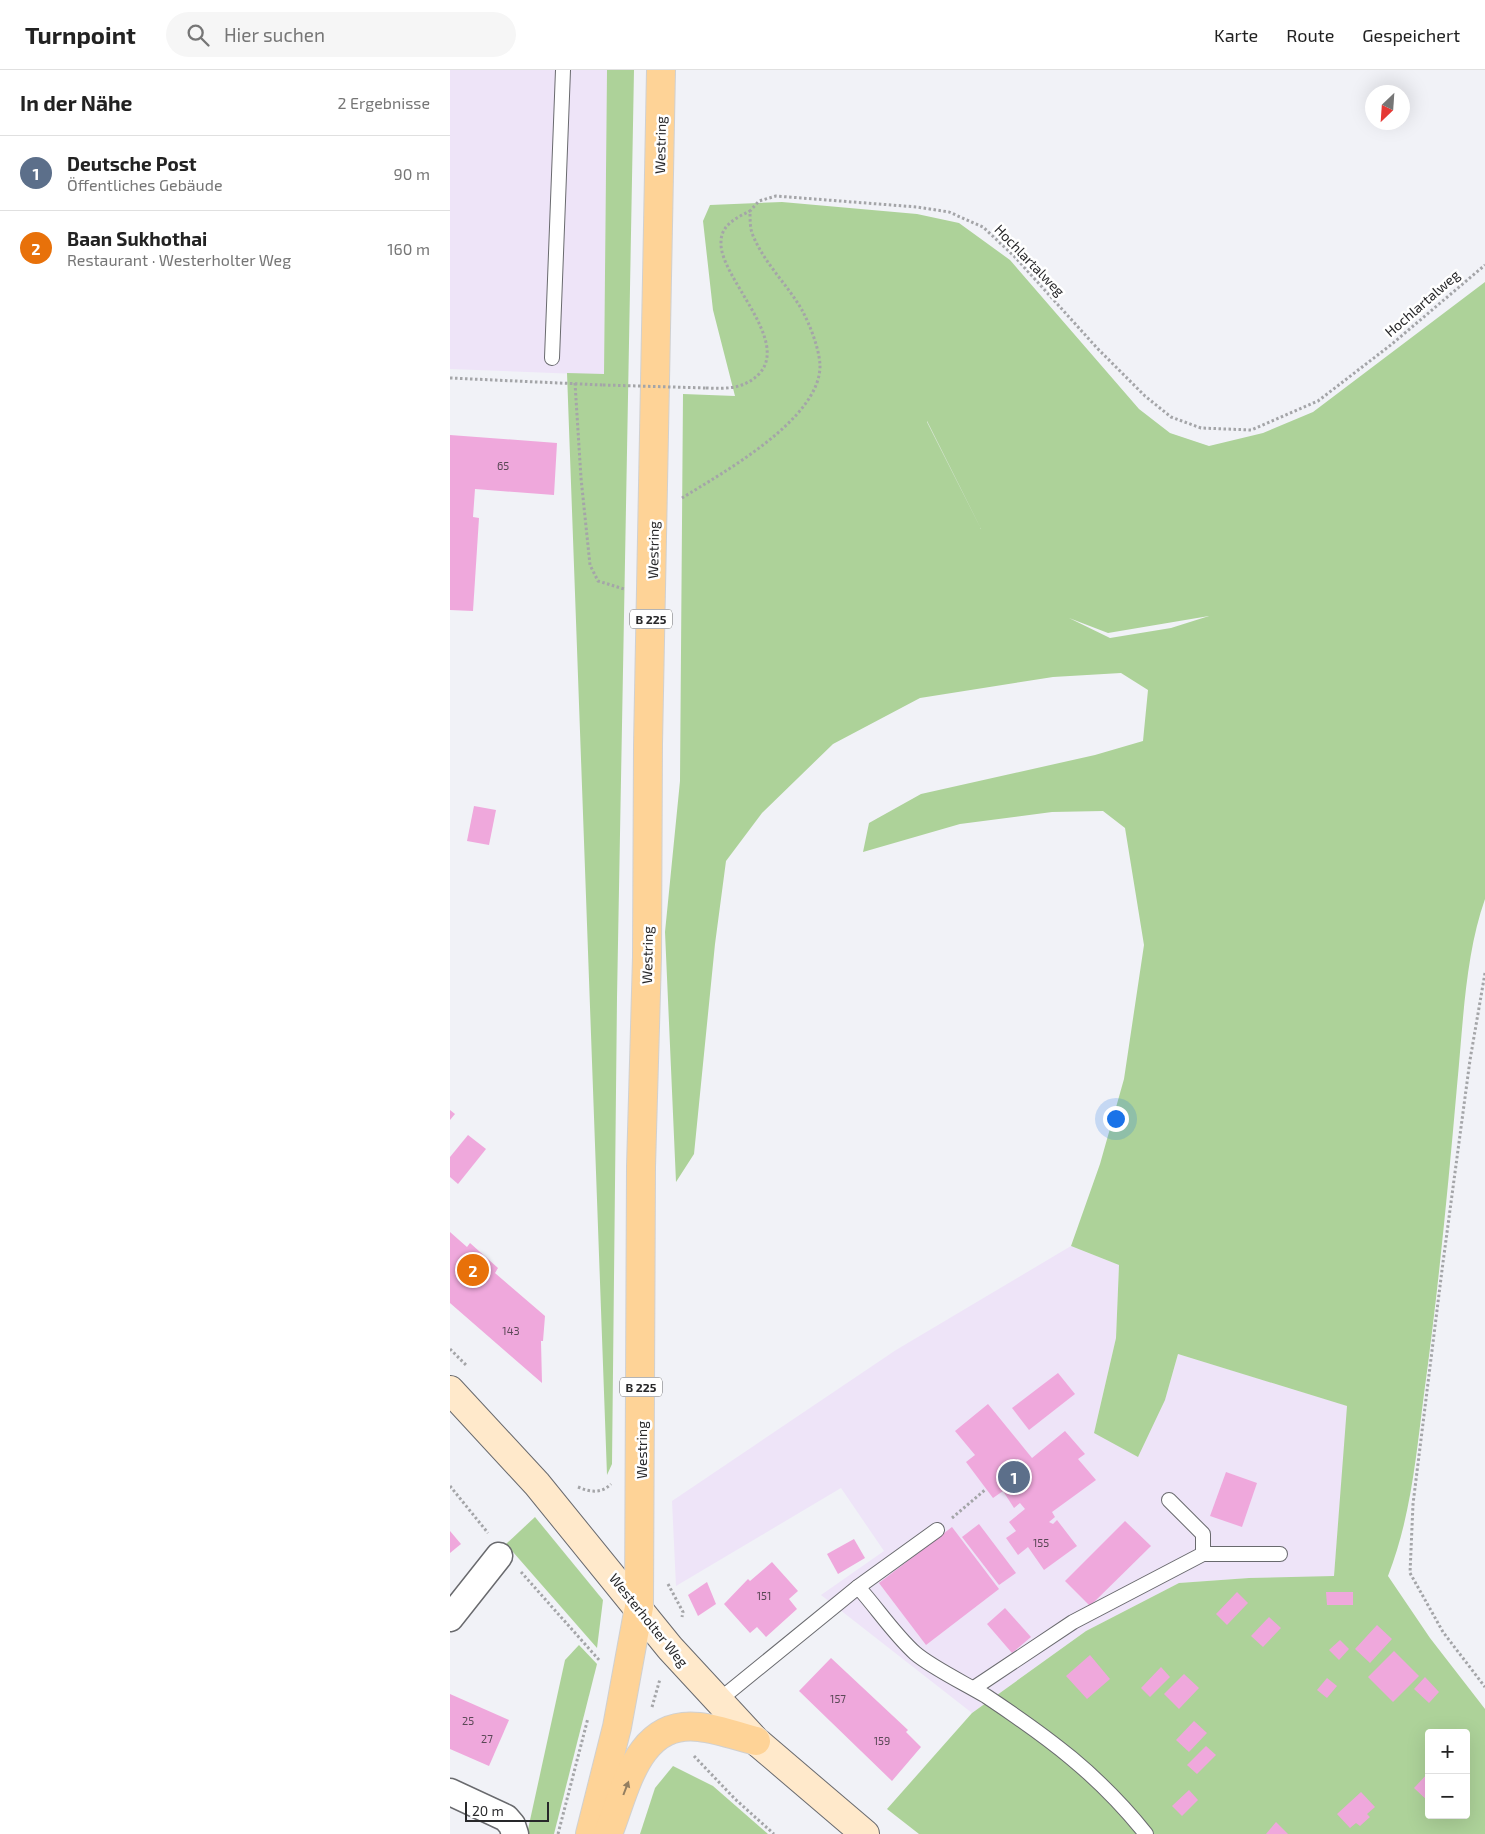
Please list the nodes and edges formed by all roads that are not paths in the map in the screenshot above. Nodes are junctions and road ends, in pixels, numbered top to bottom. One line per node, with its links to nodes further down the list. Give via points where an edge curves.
1 (563, 70): 3 (lane)
2 (661, 70): 11 (main road, Westring / B 225, via 648,957 641,1167)
3 (552, 358)
4 (450, 1390): 11 (street, Westerholter Weg, via 537,1484)
5 (1169, 1500): 8 (lane, via 1203,1534)
6 (937, 1530): 10 (lane)
7 (503, 1554): 12 (street)
8 (1203, 1554): 9 (lane); 13 (lane, via 1073,1622)
9 (1280, 1554)
10 (858, 1587): 13 (lane, via 916,1654); 14 (lane)
11 (639, 1607): 14 (street, Westerholter Weg, via 670,1648); 18 (main road, Westring / B 225, via 617,1727)
12 (450, 1618)
13 (974, 1688): 21 (lane, via 1057,1744 1096,1779)
14 (718, 1700): 15 (street, Westerholter Weg)
15 (756, 1741): 19 (main road, one-way to 15, via 638,1757 650,1741 663,1732 697,1726); 20 (street, Westerholter Weg)
16 (450, 1792): 17 (street, via 506,1818)
17 (514, 1834)
18 (590, 1834)
19 (608, 1834)
20 (865, 1834)
21 (1146, 1834)

